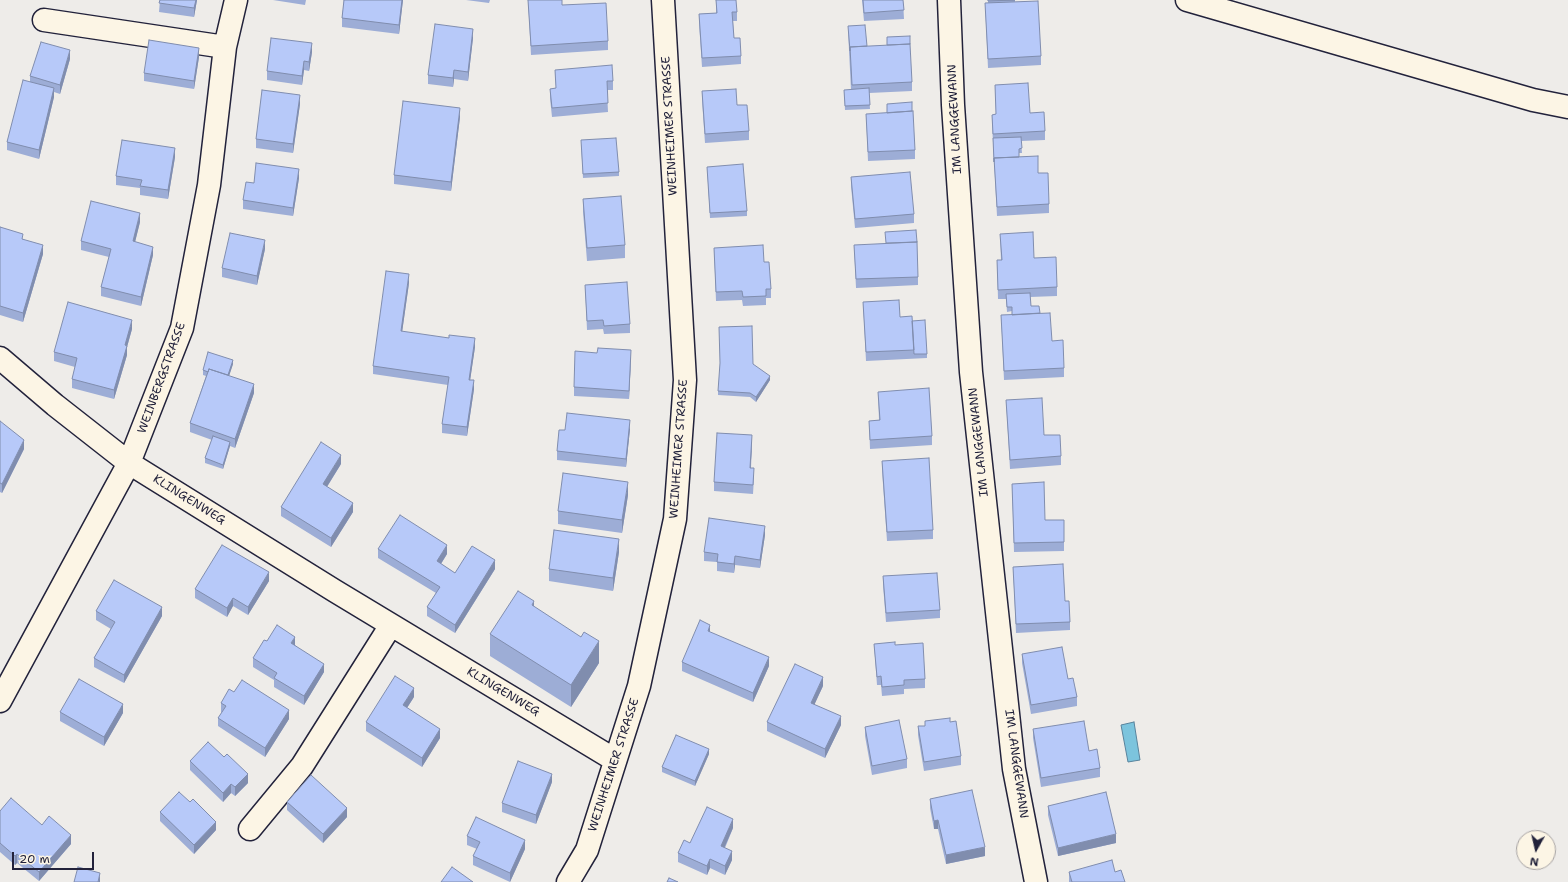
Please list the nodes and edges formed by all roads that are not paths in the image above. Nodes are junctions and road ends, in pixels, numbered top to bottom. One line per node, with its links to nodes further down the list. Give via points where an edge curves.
1 (236, 0): 6 (street, WEINBERGSTRASSE)
2 (663, 0): 12 (street, WEINHEIMER STRASSE, via 685,380 675,519 639,686)
3 (949, 0): 15 (street, IM LANGGEWANN, via 953,105 972,372 1014,769)
4 (1187, 0): 7 (street, via 1533,100)
5 (44, 20): 6 (street)
6 (225, 47): 9 (street, WEINBERGSTRASSE, via 209,185 182,328)
7 (1568, 107)
8 (0, 358): 9 (street, KLINGENWEG, via 55,406)
9 (129, 463): 10 (street, KLINGENWEG); 11 (street, WEINBERGSTRASSE)
10 (391, 624): 12 (street, KLINGENWEG); 13 (street, via 302,766)
11 (0, 701)
12 (615, 760): 14 (street, WEINHEIMER STRASSE, via 587,850)
13 (250, 829)
14 (568, 882)
15 (1036, 882)

